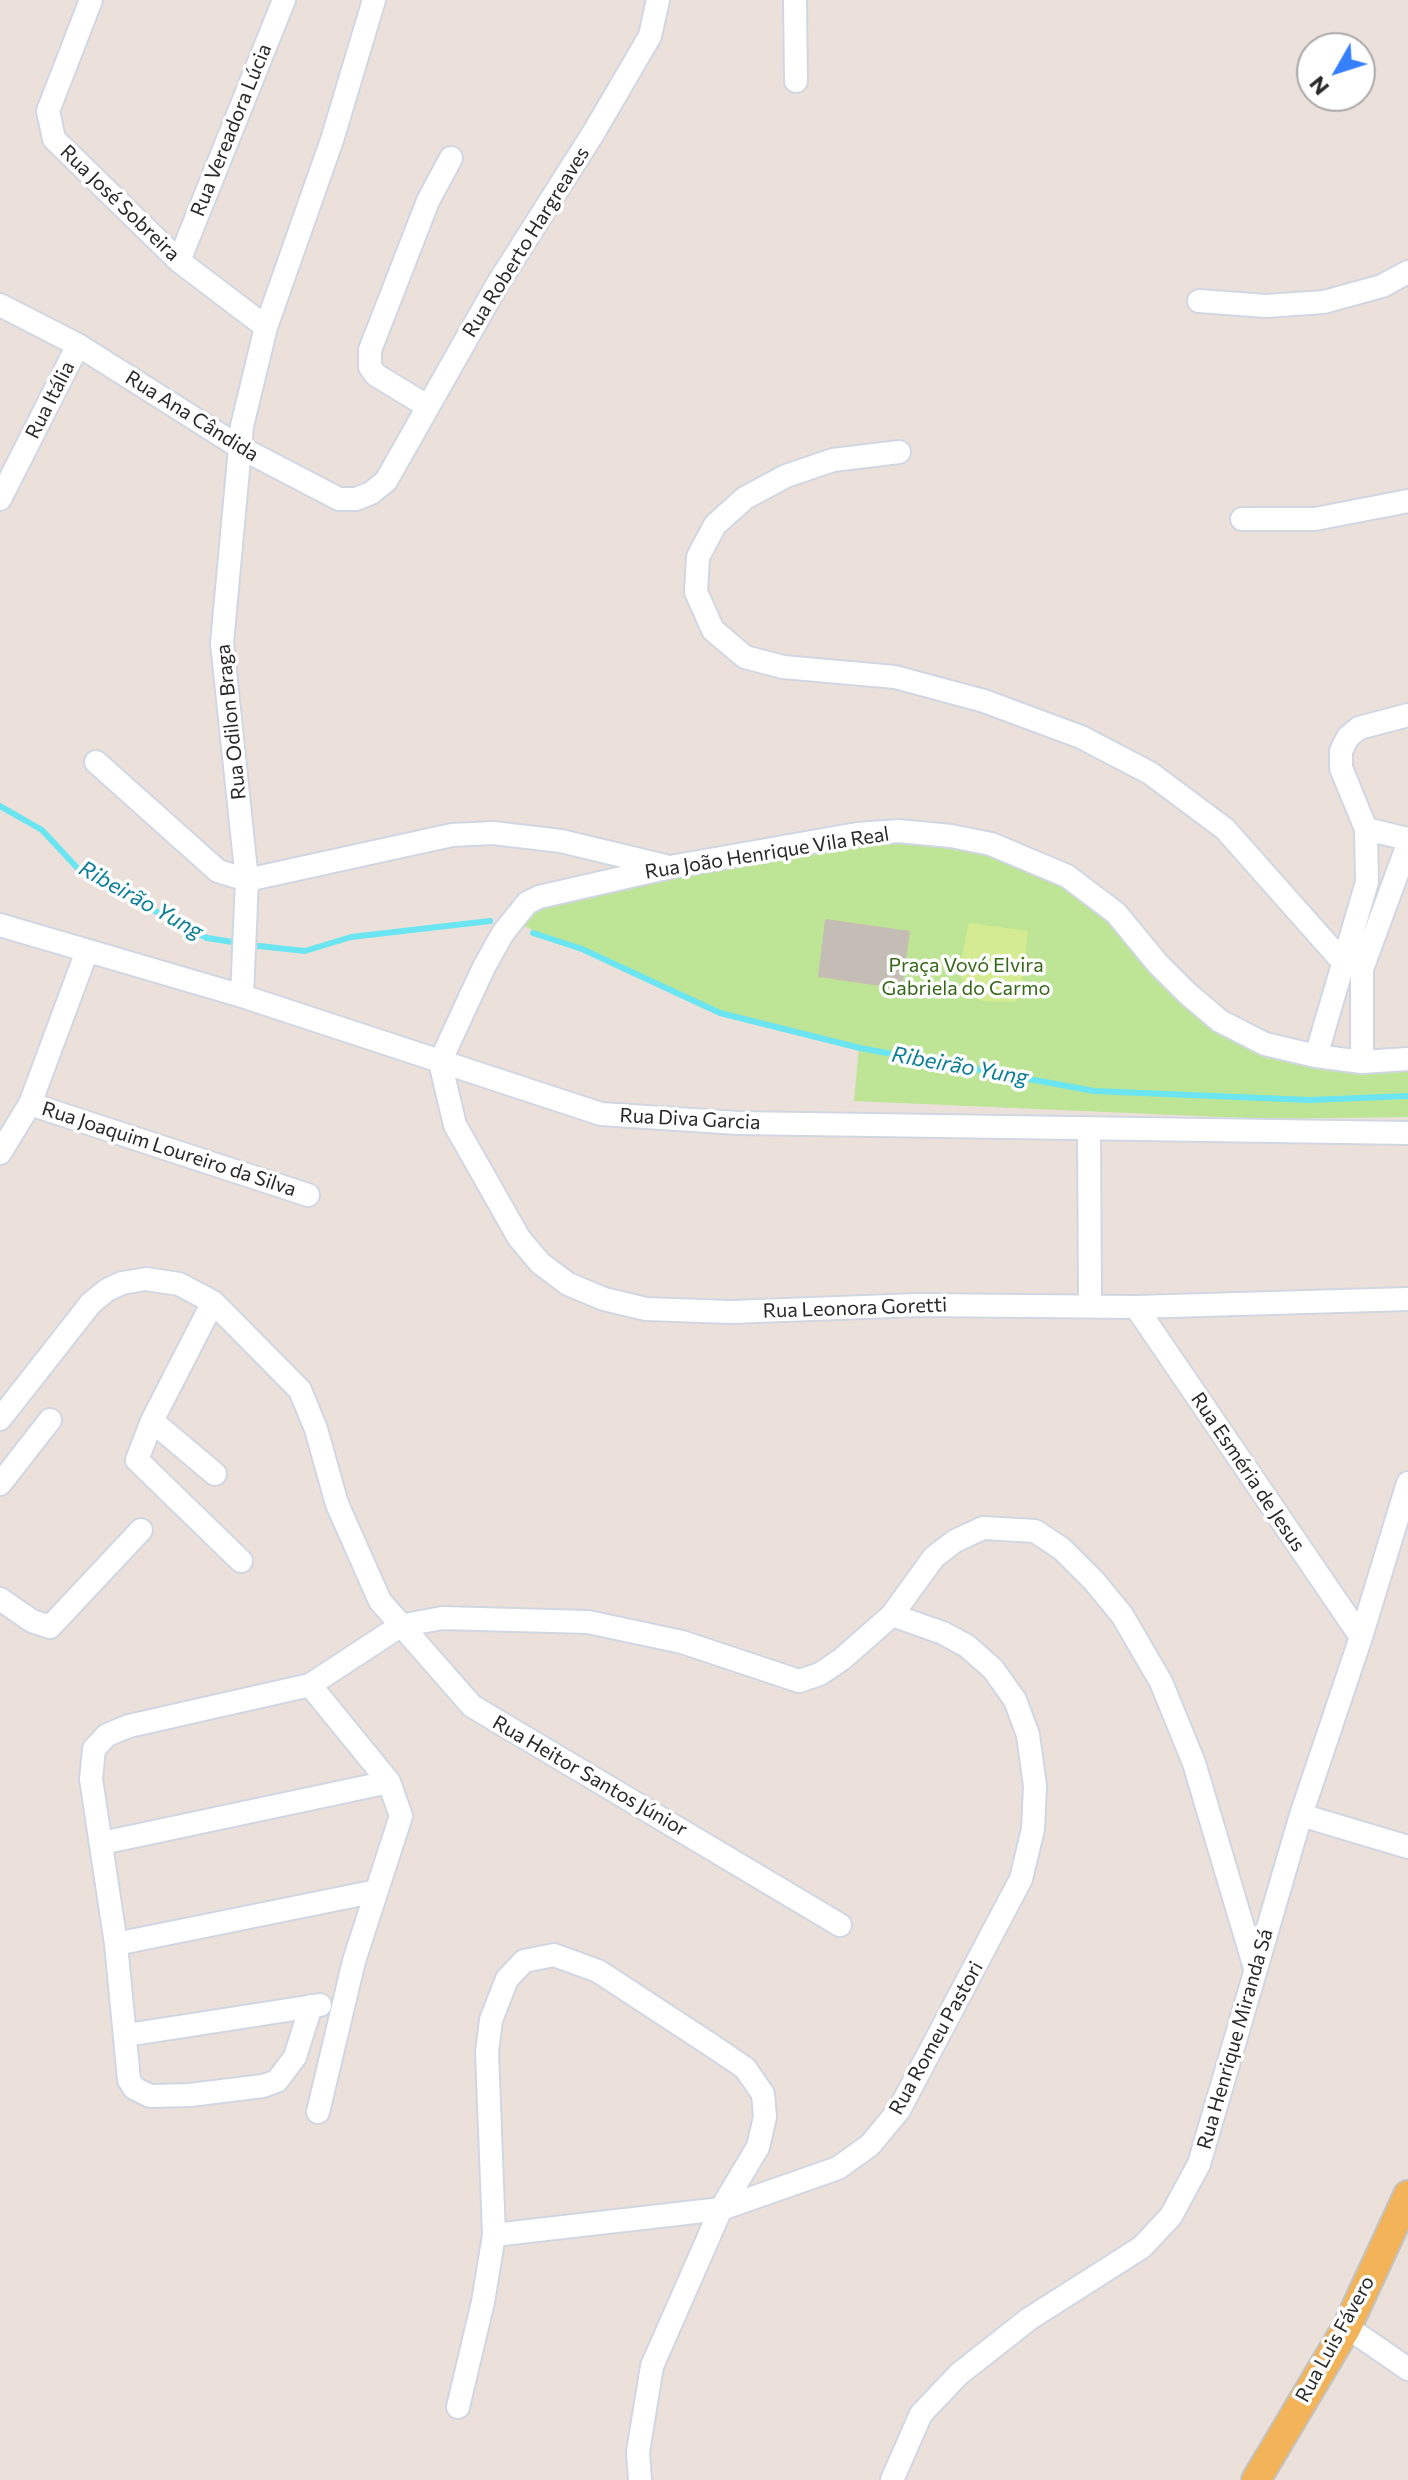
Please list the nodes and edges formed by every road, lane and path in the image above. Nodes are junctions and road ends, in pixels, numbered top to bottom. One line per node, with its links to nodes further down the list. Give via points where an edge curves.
1 (91, 0): 8 (street, Rua José Sobreira, via 48,111 50,125 62,150)
2 (284, 0): 8 (street, Rua Vereadora Lúcia)
3 (374, 0): 12 (street, via 332,140)
4 (658, 0): 14 (street, Rua Roberto Hargreaves, via 650,36)
5 (795, 0): 6 (street)
6 (796, 81)
7 (451, 158): 14 (street, via 428,201 370,350 376,375)
8 (179, 261): 12 (street, Rua José Sobreira)
9 (1408, 272): 10 (street, via 1382,286 1324,302 1266,306)
10 (1199, 301)
11 (0, 305): 13 (street, Rua Ana Cândida)
12 (266, 327): 15 (street)
13 (78, 345): 15 (street, Rua Ana Cândida); 18 (street, Rua Itália)
14 (427, 406): 17 (street, Rua Roberto Hargreaves)
15 (241, 448): 17 (street, Rua Ana Cândida, via 339,499 356,499); 26 (street, Rua Odilon Braga, via 222,643)
16 (899, 452): 29 (street, via 833,460 786,476 745,498 715,525 698,557 696,592 713,630 745,657 783,667 895,677 984,701 1081,737 1150,773 1225,829)
17 (386, 481)
18 (0, 499)
19 (1408, 501): 20 (street, via 1315,519)
20 (1242, 519)
21 (1408, 715): 23 (street, via 1359,728 1341,751 1341,768)
22 (96, 762): 26 (street, via 218,871)
23 (1366, 829): 24 (street); 29 (street, via 1367,882)
24 (1408, 842): 29 (street)
25 (670, 867): 26 (street, via 561,841 493,833 452,835); 31 (street, Rua João Henrique Vila Real, via 857,834 899,831 991,844 1044,863 1096,895 1158,964 1220,1021 1265,1044); 33 (street, Rua João Henrique Vila Real, via 527,903 484,967)
26 (247, 880): 30 (street, Rua Odilon Braga)
27 (0, 925): 28 (street, Rua Diva Garcia)
28 (87, 951): 30 (street, Rua Diva Garcia); 35 (street)
29 (1352, 965): 31 (street); 34 (street)
30 (242, 996): 33 (street, Rua Diva Garcia)
31 (1316, 1056): 34 (street, Rua João Henrique Vila Real)
32 (1408, 1059): 34 (street, Rua João Henrique Vila Real)
33 (440, 1062): 36 (street, Rua Diva Garcia, via 601,1114 738,1123); 42 (street, Rua Leonora Goretti, via 455,1125 519,1238 568,1284 604,1299 646,1309 731,1312)
34 (1362, 1062)
35 (30, 1104): 38 (street); 39 (street, Rua Joaquim Loureiro da Silva)
36 (1089, 1131): 37 (street, Rua Diva Garcia); 42 (street)
37 (1408, 1133)
38 (0, 1153)
39 (308, 1195)
40 (1408, 1299): 43 (street, Rua Leonora Goretti)
41 (213, 1302): 44 (street, Rua Heitor Santos Júnior, via 179,1284 146,1279 107,1290 91,1303); 46 (street); 54 (street, Rua Heitor Santos Júnior, via 300,1390 361,1565)
42 (1090, 1305): 43 (street, Rua Leonora Goretti)
43 (1136, 1307): 55 (street, Rua Esméria de Jesus)
44 (0, 1419)
45 (50, 1420): 49 (street)
46 (152, 1421): 47 (street); 51 (street, via 138,1453 141,1466)
47 (215, 1474)
48 (1408, 1483): 55 (street, Rua Henrique Miranda Sá)
49 (0, 1484)
50 (141, 1530): 52 (street, via 50,1627)
51 (241, 1561)
52 (0, 1599)
53 (892, 1615): 54 (street, via 842,1659 799,1681 682,1642 588,1622 442,1618); 64 (street, via 934,1557 983,1528 1035,1531 1062,1549 1122,1615 1161,1682 1194,1763); 70 (street, Rua Romeu Pastori, via 967,1646 993,1669 1015,1700 1028,1735 1035,1786 1033,1829 1021,1879 899,2110 870,2145 838,2168)
54 (400, 1626): 56 (street); 62 (street, Rua Heitor Santos Júnior, via 463,1697 494,1722)
55 (1361, 1637): 58 (street, Rua Henrique Miranda Sá)
56 (310, 1685): 57 (street); 59 (street, via 107,1735 94,1749 91,1764)
57 (389, 1782): 59 (street); 61 (street, via 400,1828)
58 (1301, 1815): 60 (street); 64 (street, Rua Henrique Miranda Sá)
59 (102, 1843): 63 (street)
60 (1408, 1847)
61 (377, 1891): 63 (street); 65 (street)
62 (840, 1925)
63 (116, 1944): 67 (street)
64 (1255, 1968): 76 (street, Rua Henrique Miranda Sá, via 1199,2164 1171,2216 1142,2247 1029,2319 959,2374 921,2414)
65 (345, 2001): 66 (street); 68 (street)
66 (311, 2006): 67 (street); 67 (street, via 295,2057 277,2081 263,2086 190,2095 141,2094 129,2080)
67 (127, 2035)
68 (318, 2112)
69 (1408, 2195): 72 (main road, Rua Luis Fávero)
70 (721, 2209): 71 (street, Rua Romeu Pastori); 71 (street, via 758,2147 765,2117 763,2094 745,2068 598,1971 554,1955 537,1956 507,1979 491,2020 487,2052); 75 (street, via 652,2366 638,2452)
71 (494, 2235): 74 (street)
72 (1347, 2327): 73 (street); 77 (main road, Rua Luis Fávero)
73 (1408, 2369)
74 (458, 2407)
75 (640, 2480)
76 (892, 2480)
77 (1256, 2480)

